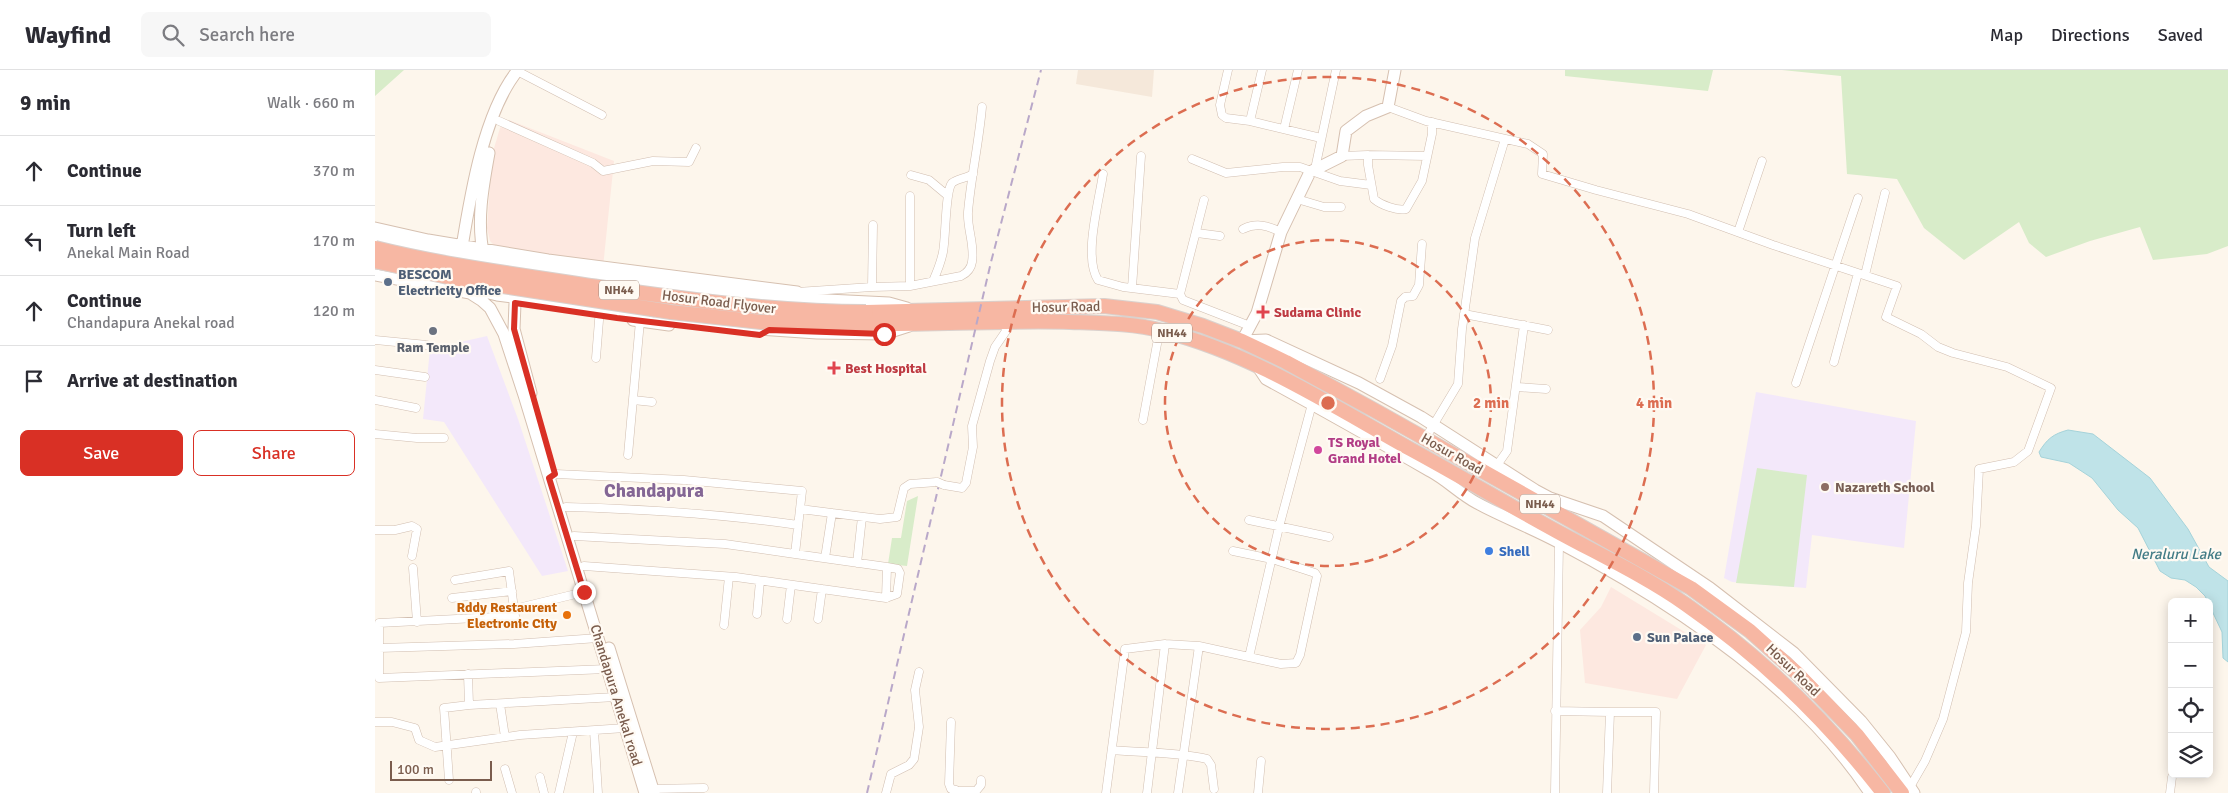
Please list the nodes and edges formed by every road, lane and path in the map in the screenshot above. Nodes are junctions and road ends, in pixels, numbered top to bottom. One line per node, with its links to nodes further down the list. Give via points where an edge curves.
1 (1228, 70): 11 (street, via 1220,105 1222,114 1226,118)
2 (1261, 70): 11 (street)
3 (1298, 70): 13 (street)
4 (1336, 70): 14 (street)
5 (1395, 70): 8 (street)
6 (519, 71): 9 (street); 10 (street); 45 (street, via 503,92 486,136)
7 (982, 107): 24 (street)
8 (1388, 107): 12 (street); 19 (street, via 1366,116 1346,131)
9 (602, 115)
10 (499, 121): 16 (street, via 603,170 653,161 689,162); 46 (street, via 491,139 483,191 481,240)
11 (1249, 121): 13 (street)
12 (1432, 122): 15 (street); 20 (street, via 1433,134)
13 (1284, 129): 14 (street)
14 (1321, 138): 23 (street)
15 (1505, 139): 39 (street, via 1528,144 1543,154 1542,174 1688,214); 66 (street, via 1475,238)
16 (696, 148)
17 (1368, 155): 19 (street); 20 (street); 27 (street)
18 (1141, 156): 57 (street)
19 (1342, 156): 23 (street)
20 (1427, 156): 27 (street, via 1420,184 1405,209 1378,202 1374,199)
21 (1192, 159): 23 (street, via 1226,174 1283,167)
22 (1762, 161): 39 (street)
23 (1312, 170): 27 (street, via 1340,181); 32 (street)
24 (973, 174): 29 (street, via 955,181); 54 (street, via 968,213 972,264 961,276)
25 (1103, 174): 57 (street, via 1091,254 1094,274 1098,280)
26 (911, 175): 29 (street, via 929,180)
27 (1371, 185)
28 (1885, 193): 52 (street)
29 (947, 195): 54 (street, via 943,251)
30 (910, 196): 55 (street)
31 (1858, 198): 49 (street)
32 (1297, 199): 34 (street); 38 (street)
33 (1204, 200): 40 (street)
34 (1341, 207)
35 (873, 225): 56 (street)
36 (375, 228): 45 (street)
37 (1243, 228): 38 (street, via 1262,225)
38 (1281, 232): 72 (street, via 1257,313)
39 (1738, 232): 49 (street)
40 (1197, 233): 42 (street); 60 (street)
41 (375, 236): 45 (street)
42 (1220, 236)
43 (1422, 244): 84 (street, via 1419,286 1413,296 1401,301 1392,346)
44 (375, 248): 67 (highway, Hosur Road Flyover / NH44, bridge, via 457,265 663,296)
45 (461, 250): 46 (street); 58 (street)
46 (484, 254): 47 (street)
47 (522, 260): 53 (street); 59 (street); 61 (street)
48 (375, 261): 67 (highway, Hosur Road Flyover / NH44, bridge, via 457,279 671,312 761,322)
49 (1835, 266): 52 (street); 85 (street)
50 (375, 267): 58 (street)
51 (375, 274): 58 (street)
52 (1861, 274): 80 (street); 168 (street, via 1897,286 1886,317 1893,322 1907,326 1938,347 2007,367 2051,388 2028,452 2013,462 1979,469 1966,632 1943,719)
53 (583, 275): 62 (street); 63 (street)
54 (933, 281): 55 (street)
55 (909, 286): 56 (street)
56 (872, 287): 59 (street)
57 (1131, 288): 60 (street)
58 (469, 291): 61 (street); 100 (street, Chandapura Anekal road, via 490,308 504,334)
59 (797, 292): 62 (street)
60 (1180, 294): 72 (street, via 1183,300)
61 (516, 300): 63 (street); 65 (street); 100 (street, via 514,329)
62 (810, 300): 64 (street, via 889,303)
63 (579, 305): 65 (street)
64 (917, 310): 67 (highway, Hosur Road Flyover / NH44); 76 (highway, Hosur Road / NH44, via 1103,306 1167,315)
65 (600, 312): 68 (street); 73 (street); 79 (street)
66 (1464, 314): 71 (street); 94 (street, via 1458,384)
67 (866, 318): 70 (highway, Hosur Road Flyover / NH44)
68 (640, 321): 73 (street, via 760,335); 89 (street)
69 (1005, 321): 70 (highway, Hosur Road / NH44); 81 (highway, Hosur Road / NH44, via 1111,323 1161,330 1200,341); 104 (street, via 1006,331 995,347 972,426 973,447 966,483 962,488 910,484 904,488 897,517)
70 (913, 325): 73 (street, via 884,334)
71 (1524, 325): 74 (street); 86 (street)
72 (1250, 326): 76 (street)
73 (769, 330)
74 (1548, 330)
75 (375, 340): 78 (street)
76 (1242, 341): 94 (street, via 1266,340 1359,382); 97 (highway, Hosur Road / NH44)
77 (1157, 344): 93 (street)
78 (427, 345)
79 (596, 358)
80 (1834, 362)
81 (1258, 367): 91 (street, via 1266,379); 183 (highway, Hosur Road / NH44, via 1417,452 1682,602 1745,649 1793,694 1852,754)
82 (375, 370): 83 (street)
83 (425, 377)
84 (1380, 379)
85 (1796, 382)
86 (1517, 387): 87 (street); 99 (street, via 1507,451)
87 (1546, 389)
88 (375, 400): 92 (street)
89 (633, 400): 90 (street); 98 (street)
90 (652, 402)
91 (1311, 404): 107 (street); 111 (street, via 1431,471 1477,503)
92 (416, 408)
93 (1143, 420)
94 (1435, 426): 97 (street); 99 (street)
95 (375, 434): 96 (street)
96 (444, 438)
97 (1425, 439): 99 (highway, Hosur Road / NH44)
98 (628, 455)
99 (1493, 471): 168 (highway, Hosur Road / NH44, via 1672,576 1735,620 1797,673); 168 (street, via 1607,519 1710,588 1794,653 1861,721 1890,757)
100 (552, 476): 101 (street); 102 (street, via 684,480 802,491); 127 (street, Chandapura Anekal road)
101 (566, 507): 106 (street, via 657,509); 109 (street)
102 (800, 508): 103 (street); 106 (street)
103 (832, 513): 104 (street); 115 (street)
104 (862, 517): 117 (street)
105 (1249, 520): 107 (street)
106 (798, 525): 113 (street)
107 (1279, 527): 110 (street); 116 (street)
108 (375, 530): 114 (street, via 412,526 417,529)
109 (574, 536): 113 (street, via 716,543); 118 (street)
110 (1329, 536)
111 (1559, 542): 147 (street); 182 (street, via 1626,579 1721,642 1757,671 1802,713)
112 (1233, 551): 116 (street)
113 (795, 554): 115 (street)
114 (412, 556)
115 (825, 558): 117 (street)
116 (1272, 559): 140 (street); 140 (street, via 1317,576 1300,655 1296,663 1290,665)
117 (857, 563): 119 (street)
118 (583, 566): 121 (street); 167 (street)
119 (887, 567): 129 (street); 129 (street, via 900,573 897,594)
120 (413, 568): 134 (street)
121 (729, 577): 123 (street); 135 (street)
122 (455, 580): 126 (street, via 509,571)
123 (760, 580): 124 (street); 131 (street)
124 (791, 585): 125 (street); 132 (street)
125 (822, 589): 129 (street); 133 (street)
126 (512, 591): 128 (street); 130 (street)
127 (584, 592): 130 (street); 136 (street, Chandapura Anekal road)
128 (452, 598)
129 (886, 598)
130 (514, 608): 134 (street, via 515,616)
131 (757, 614)
132 (787, 618)
133 (818, 619)
134 (417, 622): 139 (street, via 379,623)
135 (724, 625)
136 (598, 638): 139 (street); 141 (street, Chandapura Anekal road)
137 (1165, 644): 138 (street); 156 (street, via 1125,649); 158 (street)
138 (1199, 646): 140 (street); 157 (street)
139 (379, 648): 143 (street, via 379,678)
140 (1249, 657)
141 (607, 669): 143 (street); 144 (street, Chandapura Anekal road)
142 (919, 672): 174 (street, via 915,690 919,727 914,760 891,774)
143 (468, 674): 146 (street)
144 (616, 697): 145 (street); 151 (street, Chandapura Anekal road)
145 (500, 704): 146 (street); 154 (street)
146 (469, 705): 155 (street, via 445,708)
147 (1555, 711): 148 (street); 179 (street)
148 (1610, 712): 180 (street); 181 (street, via 1656,712)
149 (375, 722): 155 (street, via 392,722 415,728 419,740 435,747)
150 (951, 722): 169 (street, via 949,787)
151 (625, 728): 152 (street); 167 (street, Chandapura Anekal road)
152 (594, 731): 153 (street); 173 (street)
153 (573, 732): 154 (street); 172 (street)
154 (505, 736): 155 (street)
155 (447, 746): 163 (street)
156 (1112, 750): 158 (street); 175 (street)
157 (1183, 753): 158 (street); 166 (street, via 1207,759); 177 (street)
158 (1153, 754): 176 (street)
159 (1261, 761): 178 (street)
160 (505, 769): 170 (street)
161 (540, 777): 171 (street)
162 (2172, 778): 184 (street)
163 (449, 780)
164 (981, 780): 169 (street, via 976,791)
165 (704, 788): 167 (street)
166 (1215, 789)
167 (649, 791)
168 (1908, 791)
169 (959, 792)
170 (512, 793)
171 (544, 793)
172 (559, 793)
173 (598, 793)
174 (887, 793)
175 (1106, 793)
176 (1147, 793)
177 (1178, 793)
178 (1258, 793)
179 (1555, 793)
180 (1607, 793)
181 (1654, 793)
182 (1870, 793)
183 (1883, 793)
184 (2170, 793)

